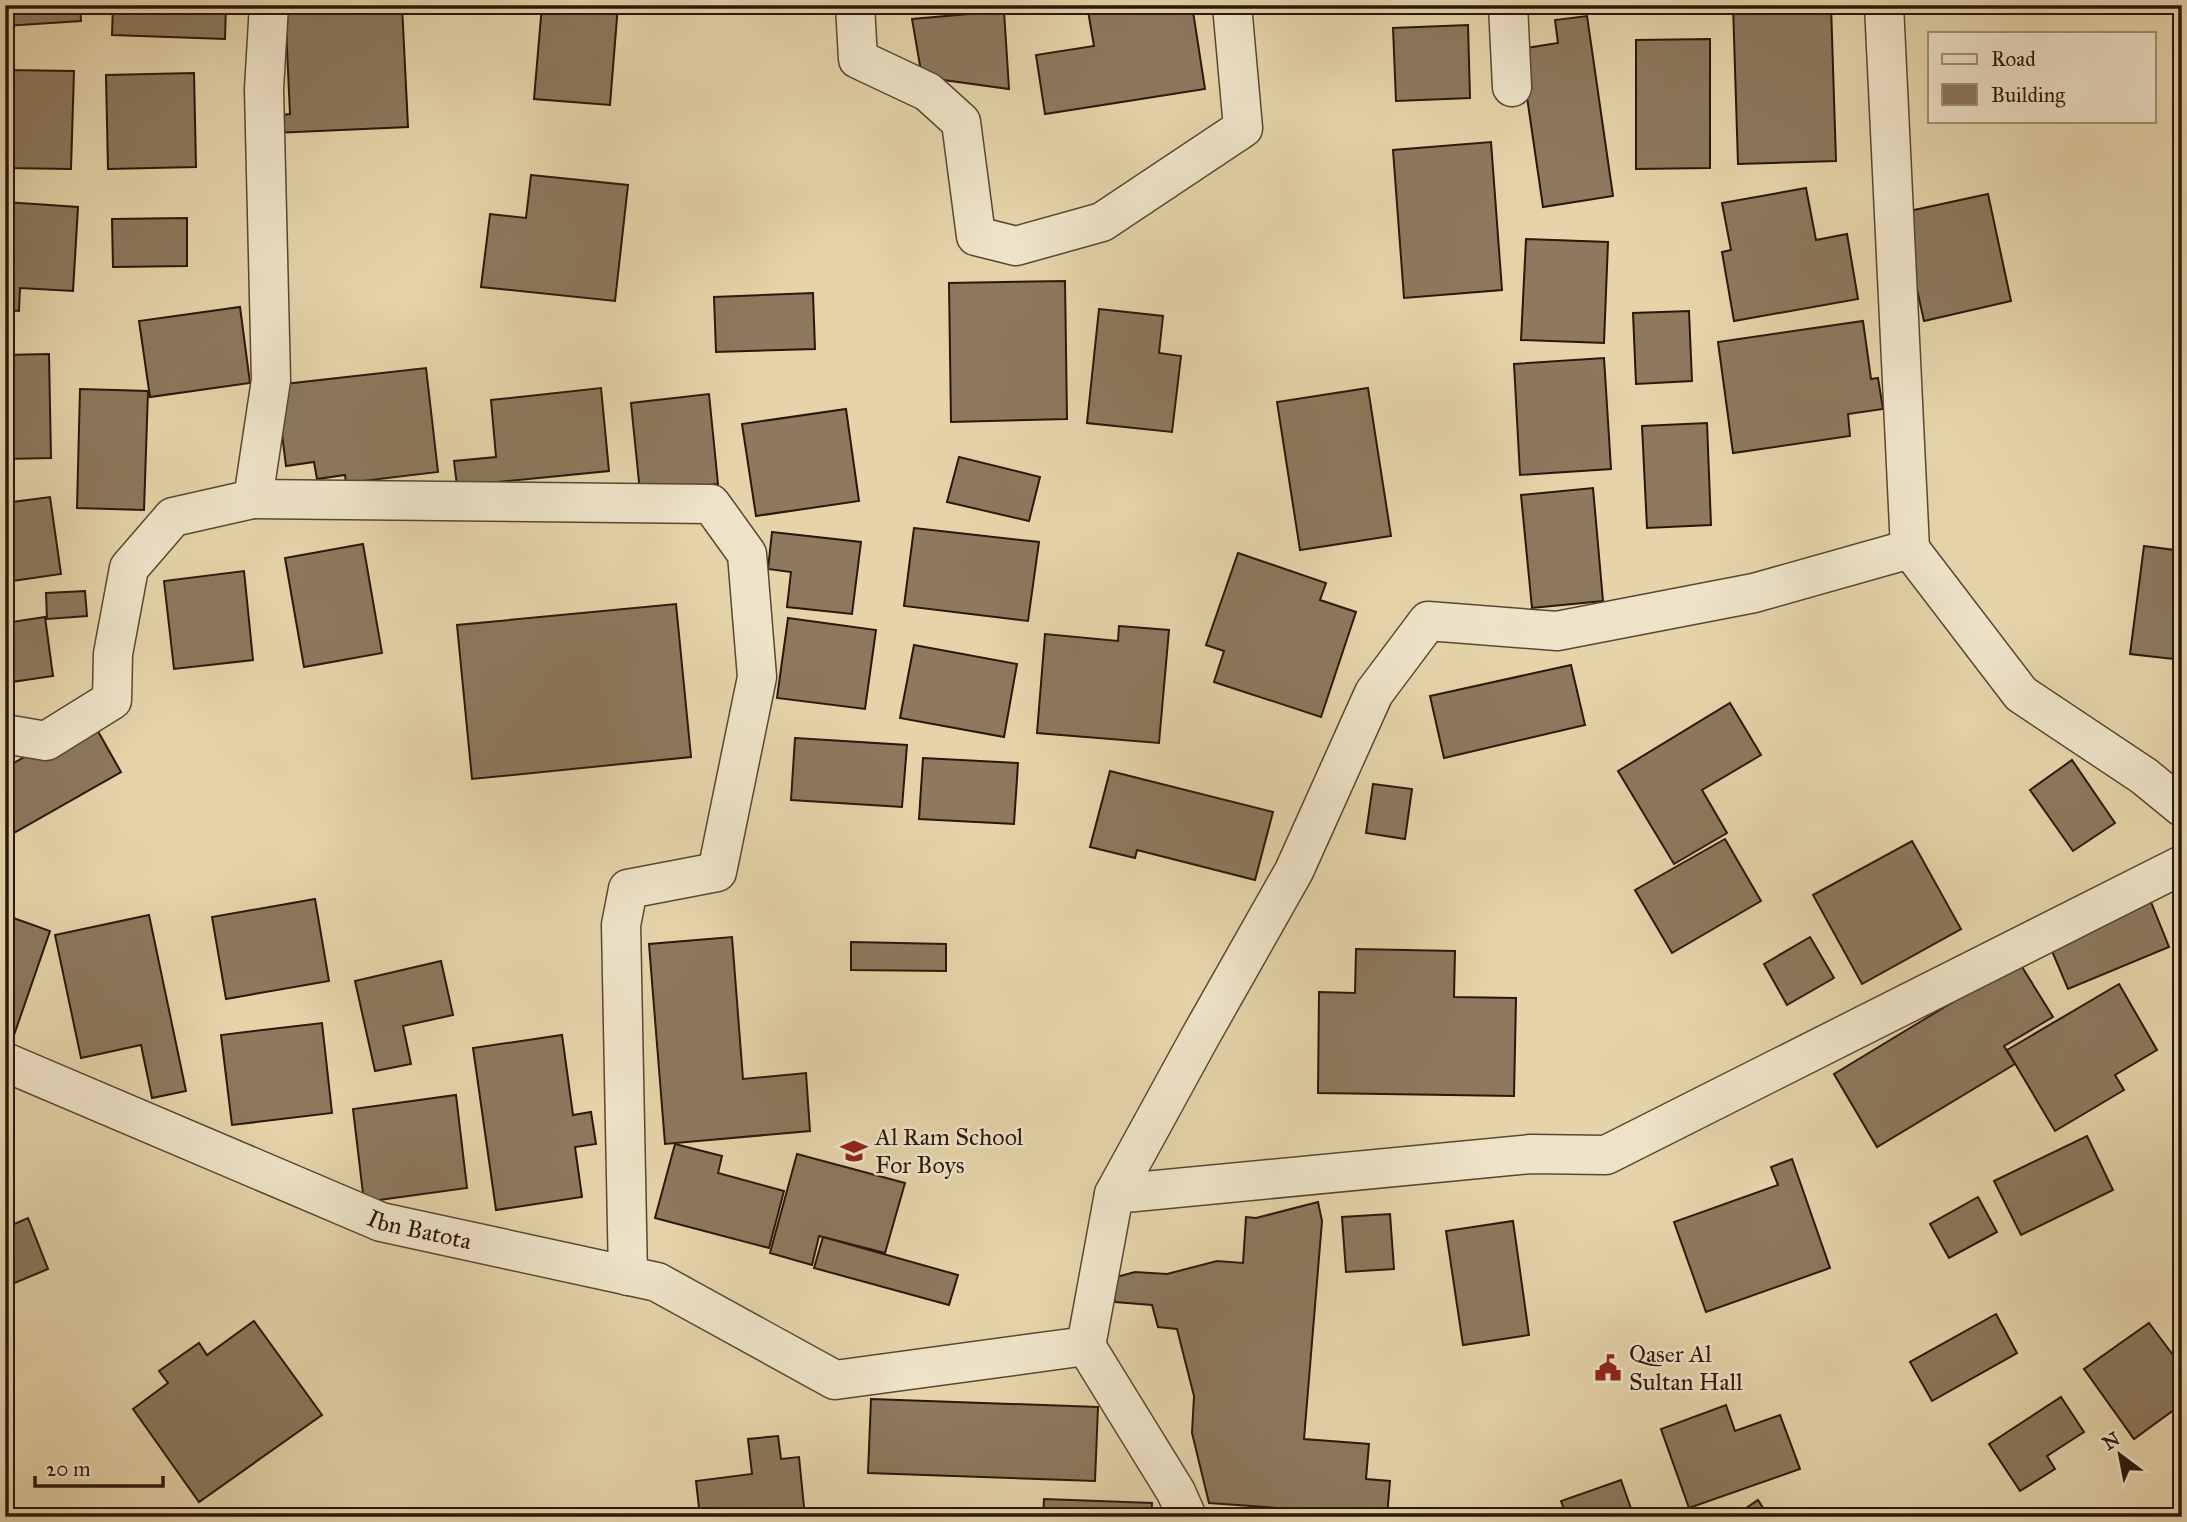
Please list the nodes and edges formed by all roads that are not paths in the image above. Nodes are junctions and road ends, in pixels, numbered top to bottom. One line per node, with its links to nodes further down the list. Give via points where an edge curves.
1 (269, 5): 7 (street, via 264,89 271,380)
2 (855, 5): 3 (street, via 858,59 928,92 961,122 976,236 1016,246 1102,222 1243,128)
3 (1232, 5)
4 (1508, 5): 6 (street)
5 (1884, 5): 8 (street)
6 (1511, 87)
7 (253, 499): 9 (street, via 173,517 129,568 113,654 112,699 46,741); 14 (street, via 711,504 747,554 757,677 716,872 628,889 621,925)
8 (1910, 549): 10 (street, via 2021,694 2144,776); 13 (street, via 1754,593 1557,631 1428,621 1374,693 1294,871)
9 (5, 734)
10 (2182, 807)
11 (2182, 865): 13 (street, via 1606,1155 1531,1154)
12 (5, 1062): 14 (street, Ibn Batota, via 382,1222)
13 (1114, 1194): 15 (street)
14 (628, 1276): 15 (street, Ibn Batota, via 657,1282 835,1380)
15 (1086, 1346): 16 (street)
16 (1187, 1517)

